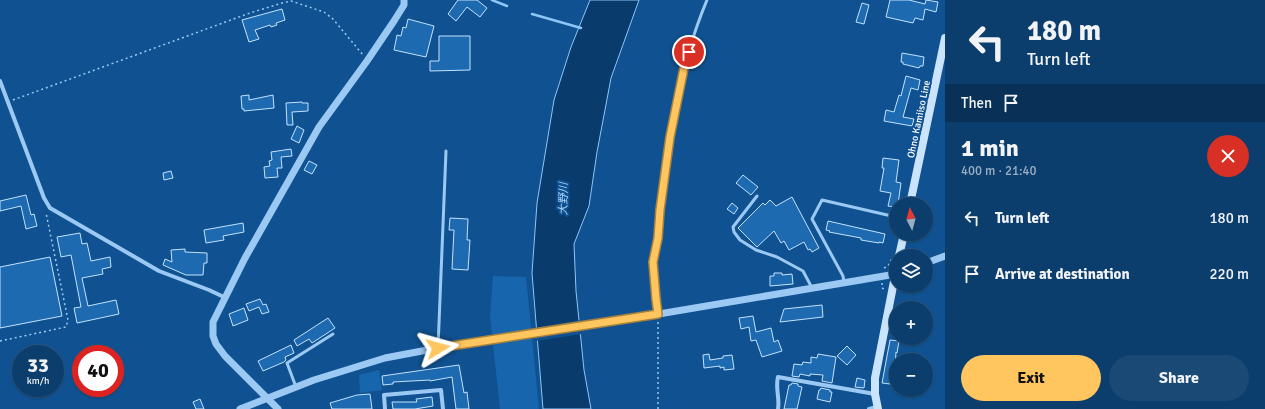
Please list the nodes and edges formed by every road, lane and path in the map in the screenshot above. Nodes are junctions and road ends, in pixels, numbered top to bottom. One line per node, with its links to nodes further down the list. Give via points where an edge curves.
1 (404, 0): 4 (street, via 404,5)
2 (707, 0): 19 (lane, via 684,68 670,137 653,262)
3 (945, 38): 9 (main road, Ohno Kamiiso Line)
4 (367, 61): 6 (path, via 324,12 291,1 250,13); 18 (street, via 319,127 245,258)
5 (0, 81): 6 (street)
6 (8, 102): 10 (street)
7 (446, 151): 22 (lane)
8 (757, 196): 16 (lane, via 733,226 734,232 740,240 756,250 777,257 803,271)
9 (911, 197)
10 (50, 208): 18 (street, via 158,271); 21 (path, via 46,213 68,320 66,327)
11 (889, 215): 15 (lane, via 822,200 812,219 843,276)
12 (945, 256): 13 (street)
13 (933, 260)
14 (889, 274): 15 (street)
15 (844, 284): 16 (street)
16 (812, 289): 19 (street)
17 (892, 293): 24 (main road, via 875,378)
18 (226, 298): 25 (street, via 213,322 216,344)
19 (658, 314): 22 (street); 31 (path)
20 (333, 334): 23 (lane, via 287,363)
21 (0, 341)
22 (438, 348): 23 (street, via 385,358)
23 (296, 387): 25 (street)
24 (875, 394): 26 (main road); 32 (street, via 778,377)
25 (268, 398): 27 (street); 28 (street)
26 (874, 408)
27 (240, 409)
28 (278, 409)
29 (384, 409): 30 (street, via 384,395 441,390)
30 (443, 409)
31 (658, 409)
32 (778, 409)

